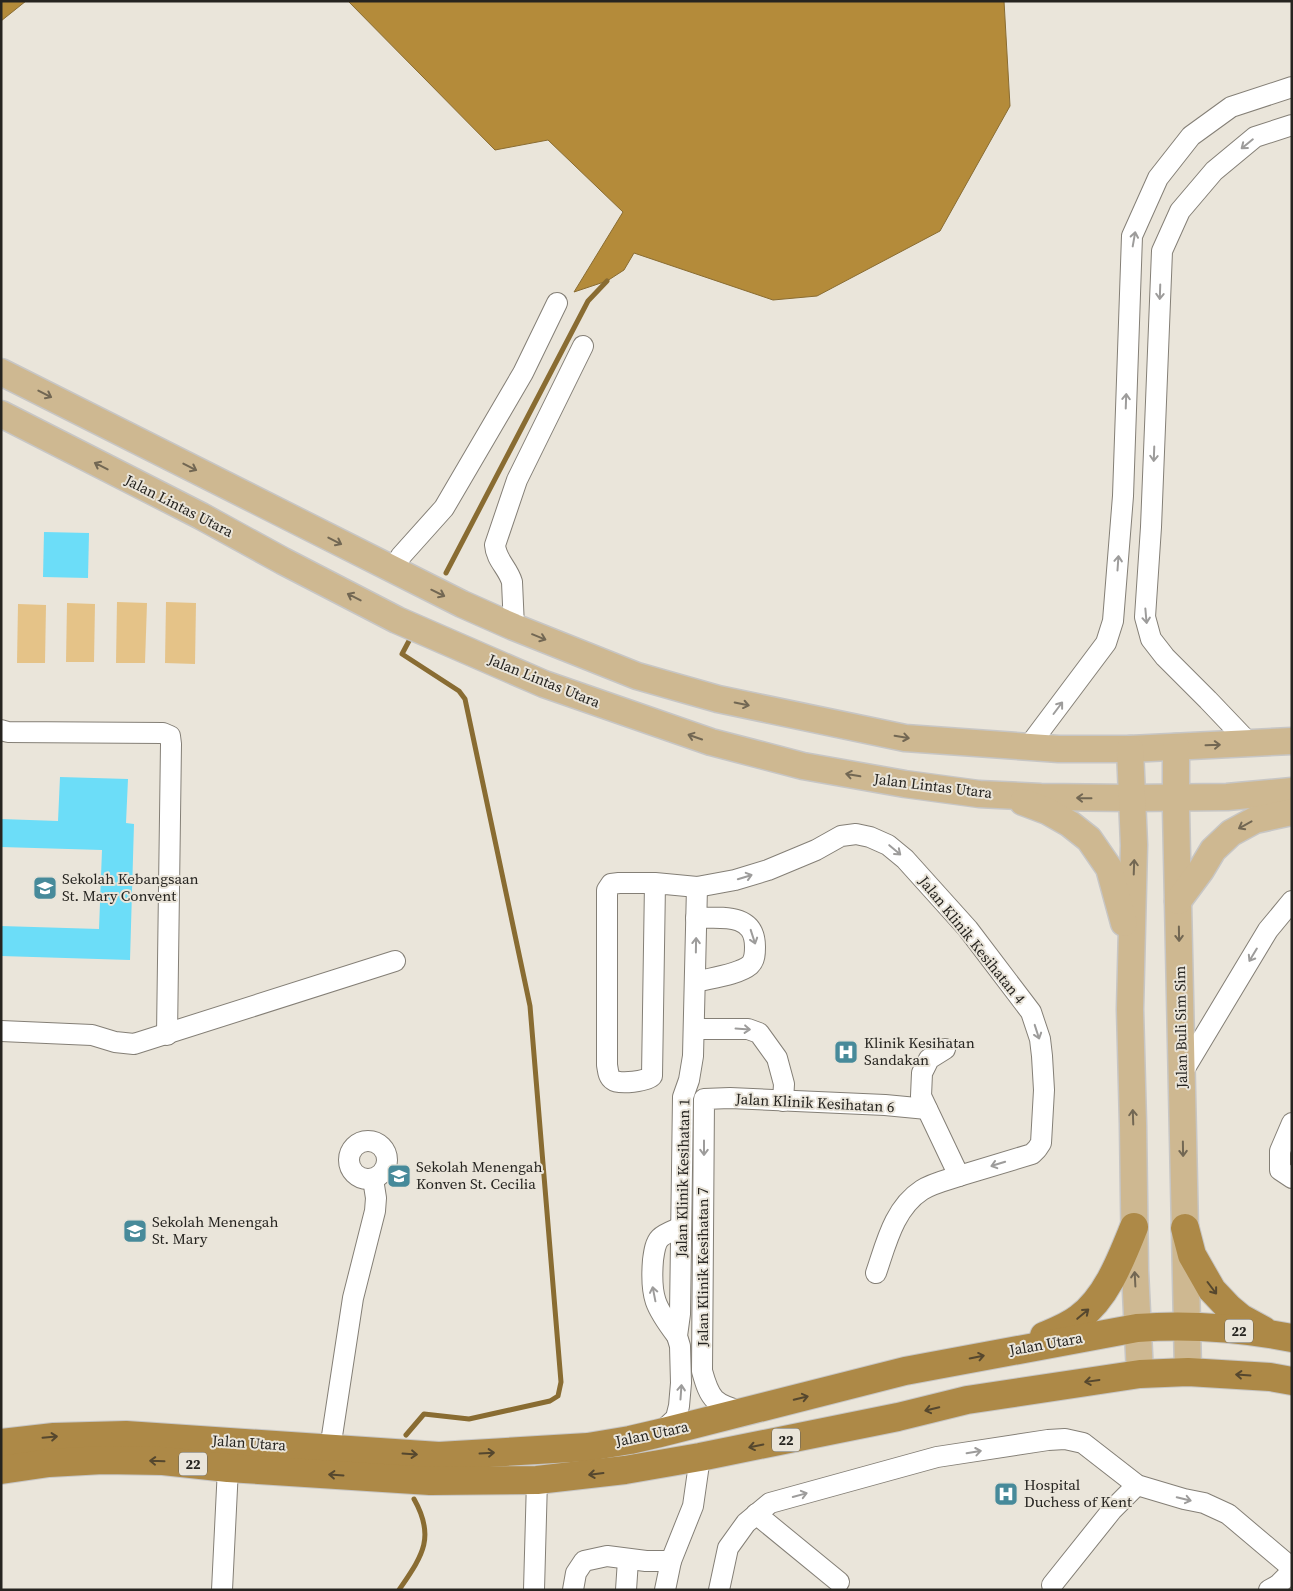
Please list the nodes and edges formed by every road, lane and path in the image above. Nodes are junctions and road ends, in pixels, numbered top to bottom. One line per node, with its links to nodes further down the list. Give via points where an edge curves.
1 (1292, 86): 12 (street, one-way to 1, via 1106,643 1113,621 1122,496 1132,236 1158,178 1191,136 1231,107)
2 (1292, 125): 11 (street, one-way to 11, via 1255,137 1214,171 1180,211 1162,251 1145,617 1151,639 1165,657)
3 (557, 303): 7 (street, via 523,373 444,508 401,556)
4 (583, 346): 8 (street, via 517,480 495,545 512,582)
5 (1, 372): 7 (main road, one-way to 7)
6 (1, 414): 16 (main road, Jalan Lintas Utara, one-way to 6, via 803,766 711,742 544,684 397,620)
7 (404, 576): 8 (main road, one-way to 8)
8 (514, 627): 12 (main road, one-way to 12, via 637,676 718,699 905,738)
9 (1, 730): 32 (street, via 163,733 170,736)
10 (1292, 741): 11 (main road)
11 (1250, 744): 13 (main road, one-way to 11)
12 (1028, 747): 14 (main road)
13 (1176, 747): 14 (main road); 18 (main road, Jalan Buli Sim Sim)
14 (1130, 749): 17 (main road)
15 (1292, 791): 18 (main road)
16 (979, 794): 17 (main road, Jalan Lintas Utara, one-way to 16); 27 (main road, via 1012,799 1048,811 1089,839 1108,868)
17 (1132, 798): 18 (main road, Jalan Lintas Utara); 27 (main road, one-way to 17)
18 (1176, 798): 22 (main road, Jalan Buli Sim Sim)
19 (1292, 812): 22 (main road, one-way to 22, via 1255,820 1231,834 1212,850)
20 (655, 882): 20 (street, via 618,882 606,890 607,1065 615,1082 649,1079 654,1070); 21 (street)
21 (697, 887): 24 (street, Jalan Klinik Kesihatan 1); 39 (street, Jalan Klinik Kesihatan 4, one-way to 39, via 768,870 842,836 856,834 888,845 905,859 968,930 1031,1012 1040,1040 1044,1090 1041,1143 1037,1150)
22 (1178, 901): 34 (main road, Jalan Buli Sim Sim, one-way to 34)
23 (1292, 901): 26 (street)
24 (696, 918): 29 (street, Jalan Klinik Kesihatan 1, one-way to 24); 29 (street, one-way to 29, via 734,918 744,922 755,940 755,955 750,964 736,972)
25 (1292, 928): 26 (street)
26 (1268, 930): 34 (street, one-way to 34)
27 (1131, 950): 43 (main road, one-way to 27)
28 (395, 961): 32 (street)
29 (695, 982): 30 (street, Jalan Klinik Kesihatan 1)
30 (694, 1029): 36 (street, one-way to 36, via 748,1029 759,1033 777,1058 784,1084); 42 (street, Jalan Klinik Kesihatan 1, via 689,1080 682,1097)
31 (1, 1031): 32 (street, via 92,1035 126,1044)
32 (166, 1035)
33 (945, 1049): 37 (street, via 929,1059 922,1073 921,1096)
34 (1182, 1073): 44 (main road, Jalan Buli Sim Sim, one-way to 44)
35 (704, 1099): 36 (street, Jalan Klinik Kesihatan 6); 56 (street, Jalan Klinik Kesihatan 7, one-way to 56, via 702,1371 710,1395 722,1406)
36 (783, 1101): 37 (street, Jalan Klinik Kesihatan 6)
37 (927, 1109): 39 (street)
38 (1292, 1123): 40 (street, via 1280,1151 1280,1170)
39 (959, 1176): 45 (street, via 924,1189 903,1208)
40 (1292, 1178)
41 (372, 1179): 59 (street, via 375,1211 353,1298)
42 (681, 1227): 48 (street, Jalan Klinik Kesihatan 1); 48 (street, one-way to 42, via 655,1303 651,1278 654,1250 659,1238)
43 (1134, 1227): 47 (main road, one-way to 43); 50 (highway, one-way to 43, via 1065,1326 1090,1308 1120,1260)
44 (1185, 1228): 46 (main road, Jalan Buli Sim Sim); 49 (highway, one-way to 49, via 1192,1255 1212,1290 1241,1318)
45 (876, 1274)
46 (1187, 1326): 47 (highway, Jalan Utara / 22); 49 (highway, Jalan Utara / 22); 52 (main road, Jalan Buli Sim Sim)
47 (1137, 1328): 50 (highway, Jalan Utara / 22); 53 (main road)
48 (677, 1336): 57 (street, Jalan Klinik Kesihatan 1, one-way to 48, via 676,1418 679,1406 680,1346)
49 (1281, 1336)
50 (1009, 1351): 51 (highway, Jalan Utara / 22, one-way to 50)
51 (926, 1367): 55 (highway, via 958,1391); 56 (highway, Jalan Utara / 22, one-way to 51)
52 (1188, 1372): 53 (highway, Jalan Utara / 22); 54 (highway, Jalan Utara / 22, one-way to 52)
53 (1140, 1374): 55 (highway, Jalan Utara / 22, one-way to 55)
54 (1292, 1381)
55 (958, 1402): 60 (highway, Jalan Utara / 22, one-way to 60)
56 (743, 1412): 57 (highway, Jalan Utara / 22)
57 (660, 1433): 61 (highway, Jalan Utara / 22, one-way to 57, via 438,1456 588,1447)
58 (1, 1443): 59 (highway, Jalan Utara / 22, one-way to 59, via 54,1437 126,1435)
59 (330, 1448): 61 (highway, Jalan Utara / 22)
60 (700, 1457): 64 (highway, Jalan Utara / 22, one-way to 64); 68 (street, via 693,1506)
61 (384, 1465): 62 (highway, Jalan Utara / 22, one-way to 62); 64 (highway, Jalan Utara / 22, via 430,1481)
62 (228, 1468): 63 (highway, Jalan Utara / 22, one-way to 63, via 163,1461 103,1460); 72 (street)
63 (1, 1470)
64 (537, 1480): 73 (street)
65 (1138, 1485): 66 (street, one-way to 65, via 770,1503 937,1457 1048,1440 1083,1443); 69 (street, one-way to 69, via 1204,1503 1228,1514); 70 (street, via 1112,1510)
66 (756, 1514): 71 (street); 77 (street, via 728,1548)
67 (628, 1560): 68 (street); 74 (street, via 607,1556 584,1561 576,1572); 75 (street)
68 (671, 1561): 76 (street)
69 (1292, 1570): 78 (street)
70 (1052, 1585)
71 (840, 1587)
72 (222, 1590)
73 (534, 1590)
74 (573, 1590)
75 (626, 1590)
76 (665, 1590)
77 (719, 1590)
78 (1269, 1590)

